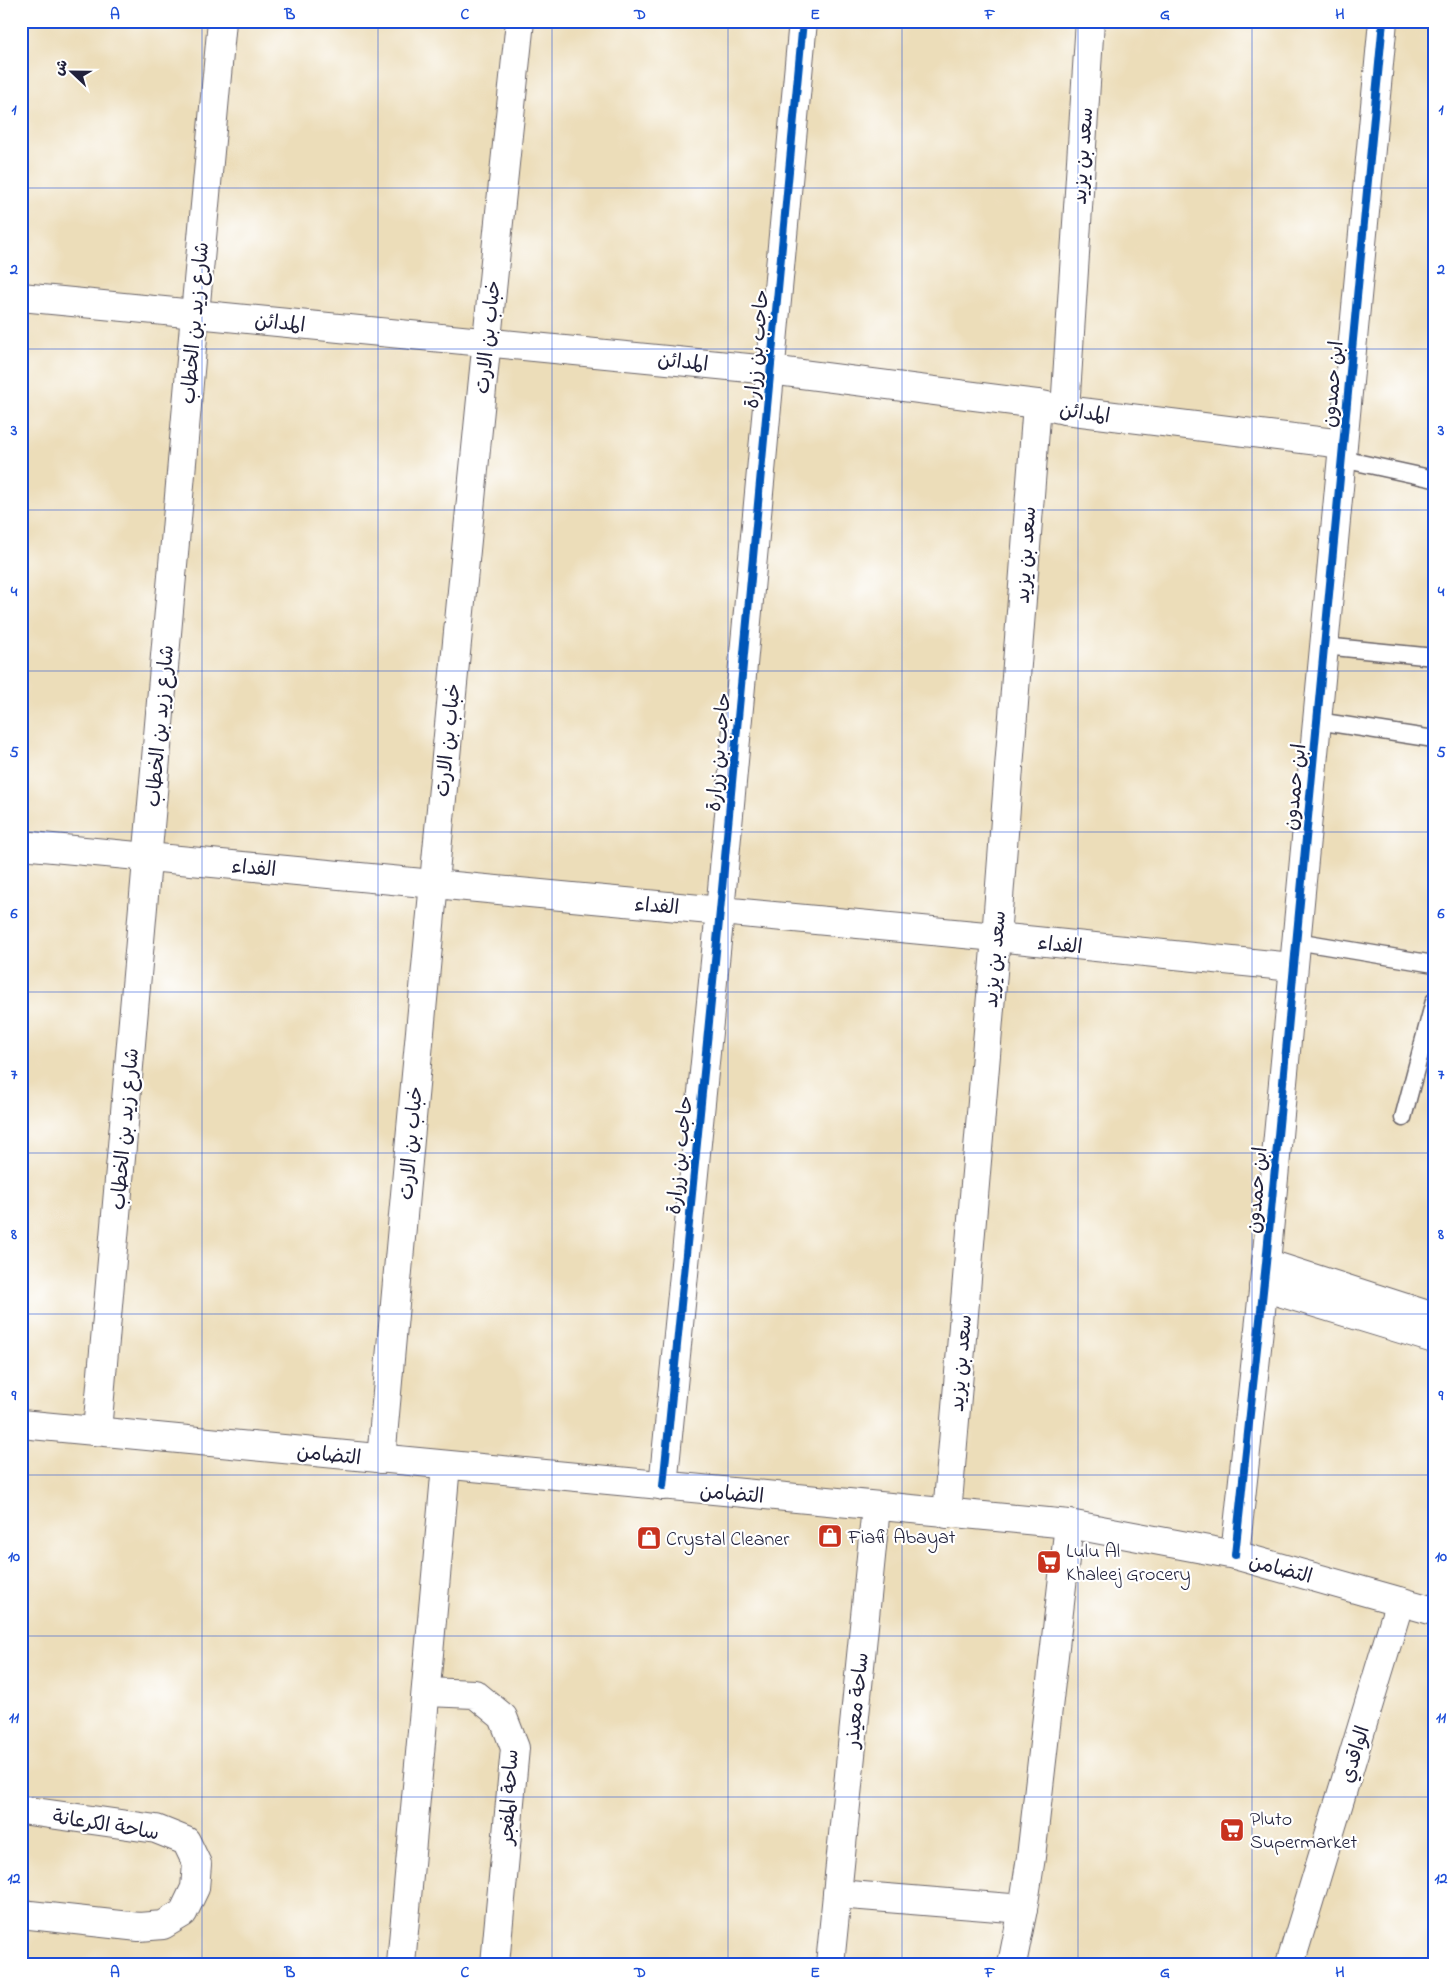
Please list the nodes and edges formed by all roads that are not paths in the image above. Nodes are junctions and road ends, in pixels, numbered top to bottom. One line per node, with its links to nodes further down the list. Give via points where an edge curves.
1 (222, 21): 7 (street, شارع زيد بن الخطاب)
2 (520, 21): 8 (street, خباب بن الارت)
3 (803, 21): 9 (street, حاجب بن زرارة)
4 (1090, 21): 11 (street, سعد بن يزيد)
5 (1382, 21): 12 (street, ابن حمدون)
6 (21, 297): 7 (street, المدائن)
7 (195, 314): 8 (street, المدائن); 19 (street, شارع زيد بن الخطاب)
8 (486, 342): 9 (street, المدائن); 20 (street, خباب بن الارت)
9 (770, 370): 10 (street, المدائن); 21 (street, حاجب بن زرارة)
10 (1037, 404): 11 (street, المدائن); 22 (street, سعد بن يزيد)
11 (1065, 410): 12 (street, المدائن)
12 (1343, 452): 13 (lane); 14 (street, ابن حمدون)
13 (1434, 478)
14 (1324, 646): 15 (lane); 16 (street, ابن حمدون)
15 (1434, 657)
16 (1317, 721): 17 (lane); 23 (street, ابن حمدون)
17 (1434, 738)
18 (21, 845): 19 (street, الفداء)
19 (148, 857): 20 (street, الفداء); 32 (street, شارع زيد بن الخطاب)
20 (433, 884): 21 (street, الفداء); 33 (street, خباب بن الارت)
21 (720, 911): 22 (street, الفداء); 35 (street, حاجب بن زرارة)
22 (996, 937): 25 (street, الفداء); 37 (street, سعد بن يزيد)
23 (1296, 941): 24 (lane); 25 (street, ابن حمدون)
24 (1434, 964)
25 (1293, 967): 28 (street, ابن حمدون)
26 (1434, 1000): 27 (lane)
27 (1403, 1118)
28 (1265, 1275): 29 (street); 30 (street); 39 (street, ابن حمدون)
29 (1434, 1317)
30 (1434, 1339)
31 (21, 1424): 32 (street, التضامن)
32 (97, 1431): 33 (street, التضامن)
33 (381, 1459): 34 (street, التضامن)
34 (446, 1465): 35 (street, التضامن); 42 (street)
35 (663, 1486): 36 (street, التضامن)
36 (876, 1506): 37 (street, التضامن); 44 (street, ساحة معيذر)
37 (947, 1514): 38 (street, التضامن)
38 (1069, 1524): 39 (street, التضامن); 45 (street)
39 (1235, 1555): 40 (street, التضامن)
40 (1400, 1601): 41 (street, التضامن); 51 (street, الواقدي)
41 (1434, 1611)
42 (426, 1692): 47 (street); 48 (street, ساحة المفجر, via 475,1694 503,1717 515,1748)
43 (21, 1810): 46 (street, ساحة الكرعانة, via 156,1829 186,1841 197,1864 195,1888 183,1913 163,1925 139,1927)
44 (837, 1894): 45 (street); 49 (street, ساحة معيذر)
45 (1023, 1909): 50 (street)
46 (21, 1914)
47 (401, 1964)
48 (495, 1964)
49 (830, 1964)
50 (1012, 1964)
51 (1290, 1964)

